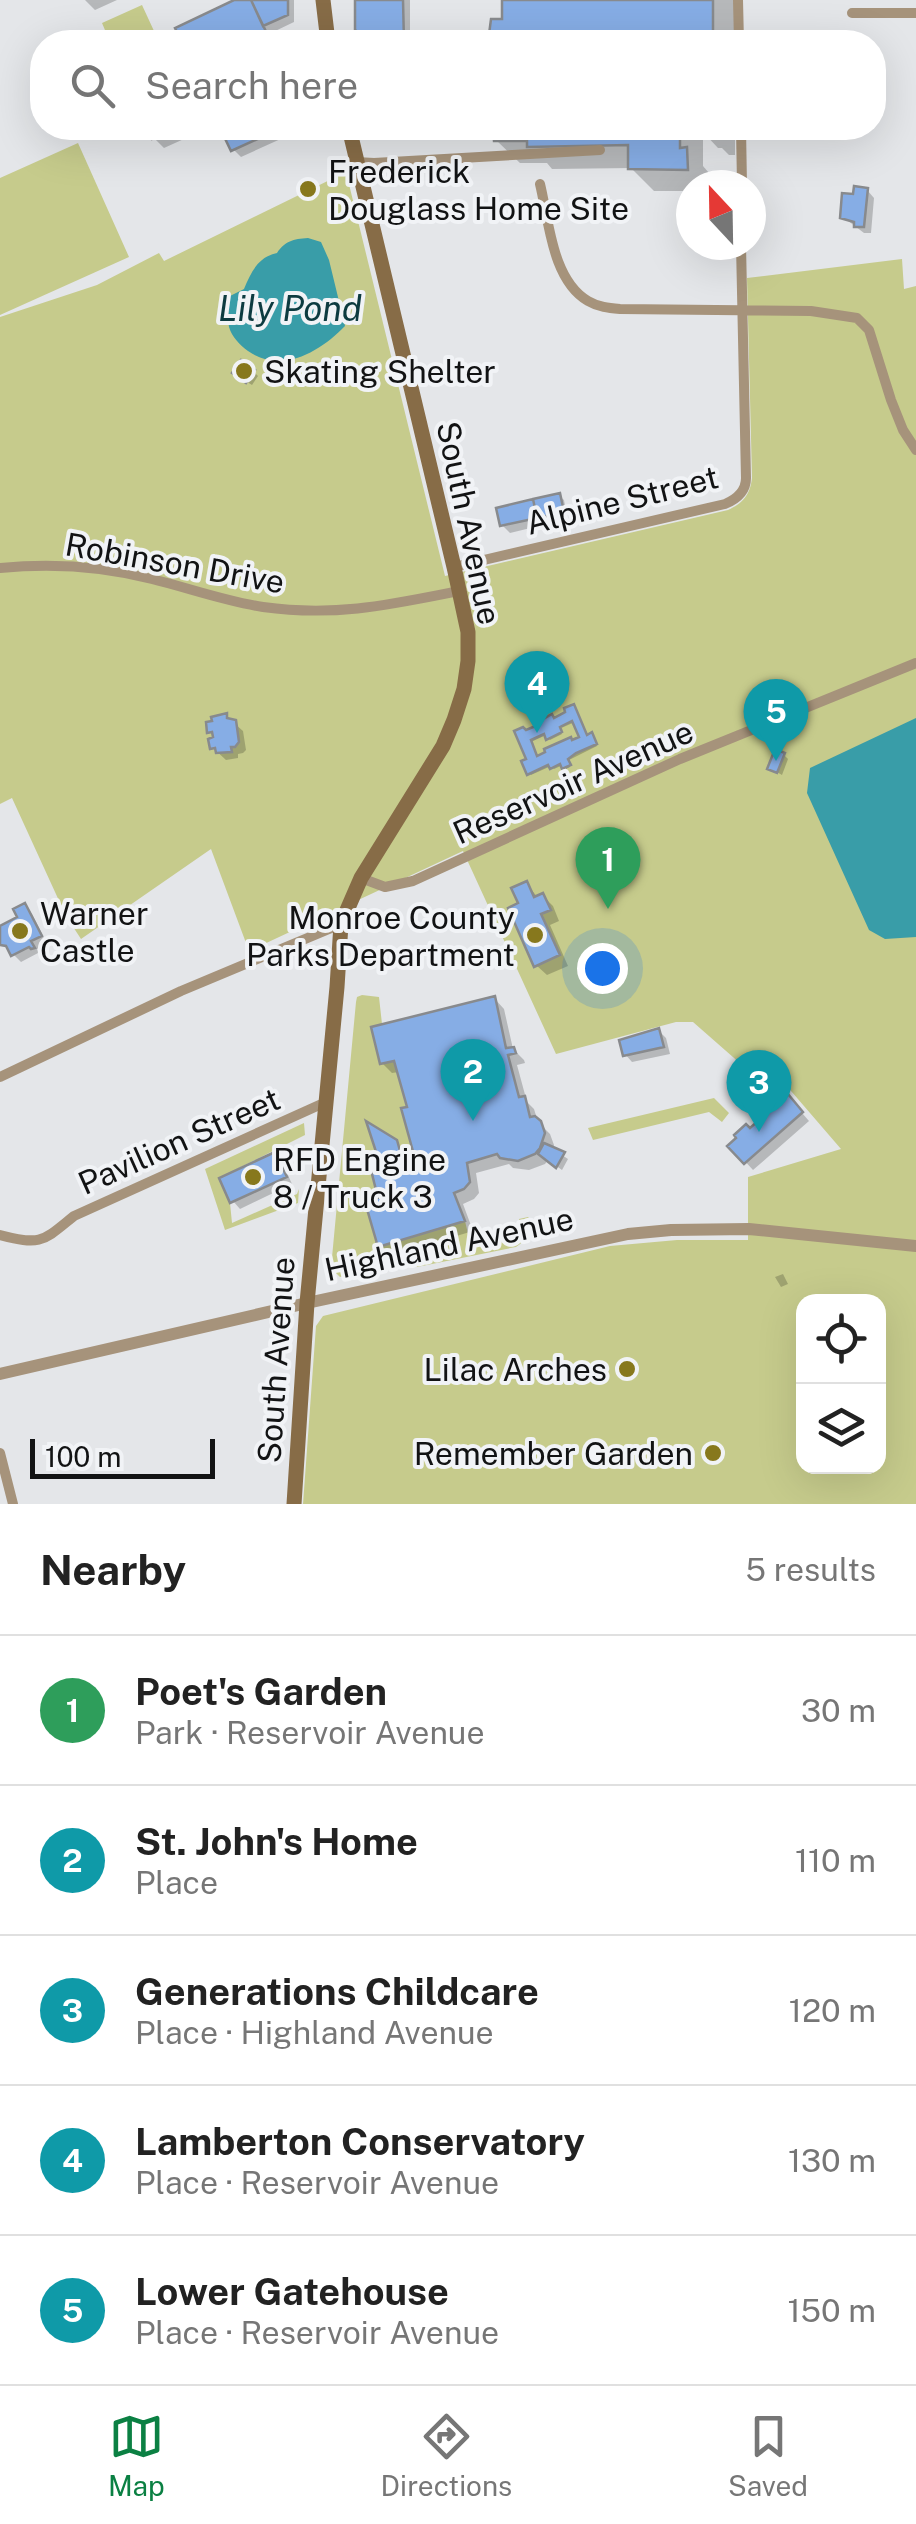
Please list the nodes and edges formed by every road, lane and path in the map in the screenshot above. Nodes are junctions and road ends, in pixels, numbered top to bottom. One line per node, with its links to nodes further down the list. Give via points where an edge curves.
1 (323, 0): 5 (main road)
2 (738, 0): 6 (street)
3 (852, 13): 4 (street)
4 (916, 13)
5 (327, 30)
6 (739, 30)
7 (351, 140): 10 (main road, South Avenue)
8 (741, 140): 11 (street)
9 (600, 150): 10 (street)
10 (356, 162): 16 (main road, South Avenue)
11 (742, 170)
12 (540, 184): 14 (street, via 564,275 587,301 620,310)
13 (741, 260): 14 (street)
14 (741, 309): 15 (street, via 857,318 869,330 891,400); 16 (street, Alpine Street, via 742,493 726,504)
15 (916, 450)
16 (454, 567): 18 (main road, South Avenue)
17 (0, 568): 18 (street, Robinson Drive, via 100,569 295,610 352,610)
18 (459, 591): 20 (main road, South Avenue, via 468,661 454,720)
19 (916, 663): 20 (street, Reservoir Avenue, via 680,760 414,881 385,887)
20 (362, 878): 21 (main road, South Avenue)
21 (340, 924): 22 (street); 23 (main road, South Avenue)
22 (0, 1077)
23 (326, 1102): 24 (street, Pavilion Street, via 74,1216 51,1236 29,1241); 26 (main road, South Avenue)
24 (0, 1235)
25 (916, 1246): 26 (street, Highland Avenue, via 749,1230 671,1230 589,1241)
26 (307, 1303): 27 (street, Highland Avenue); 30 (main road, South Avenue)
27 (0, 1374)
28 (0, 1453): 29 (street)
29 (13, 1504)
30 (294, 1504)

